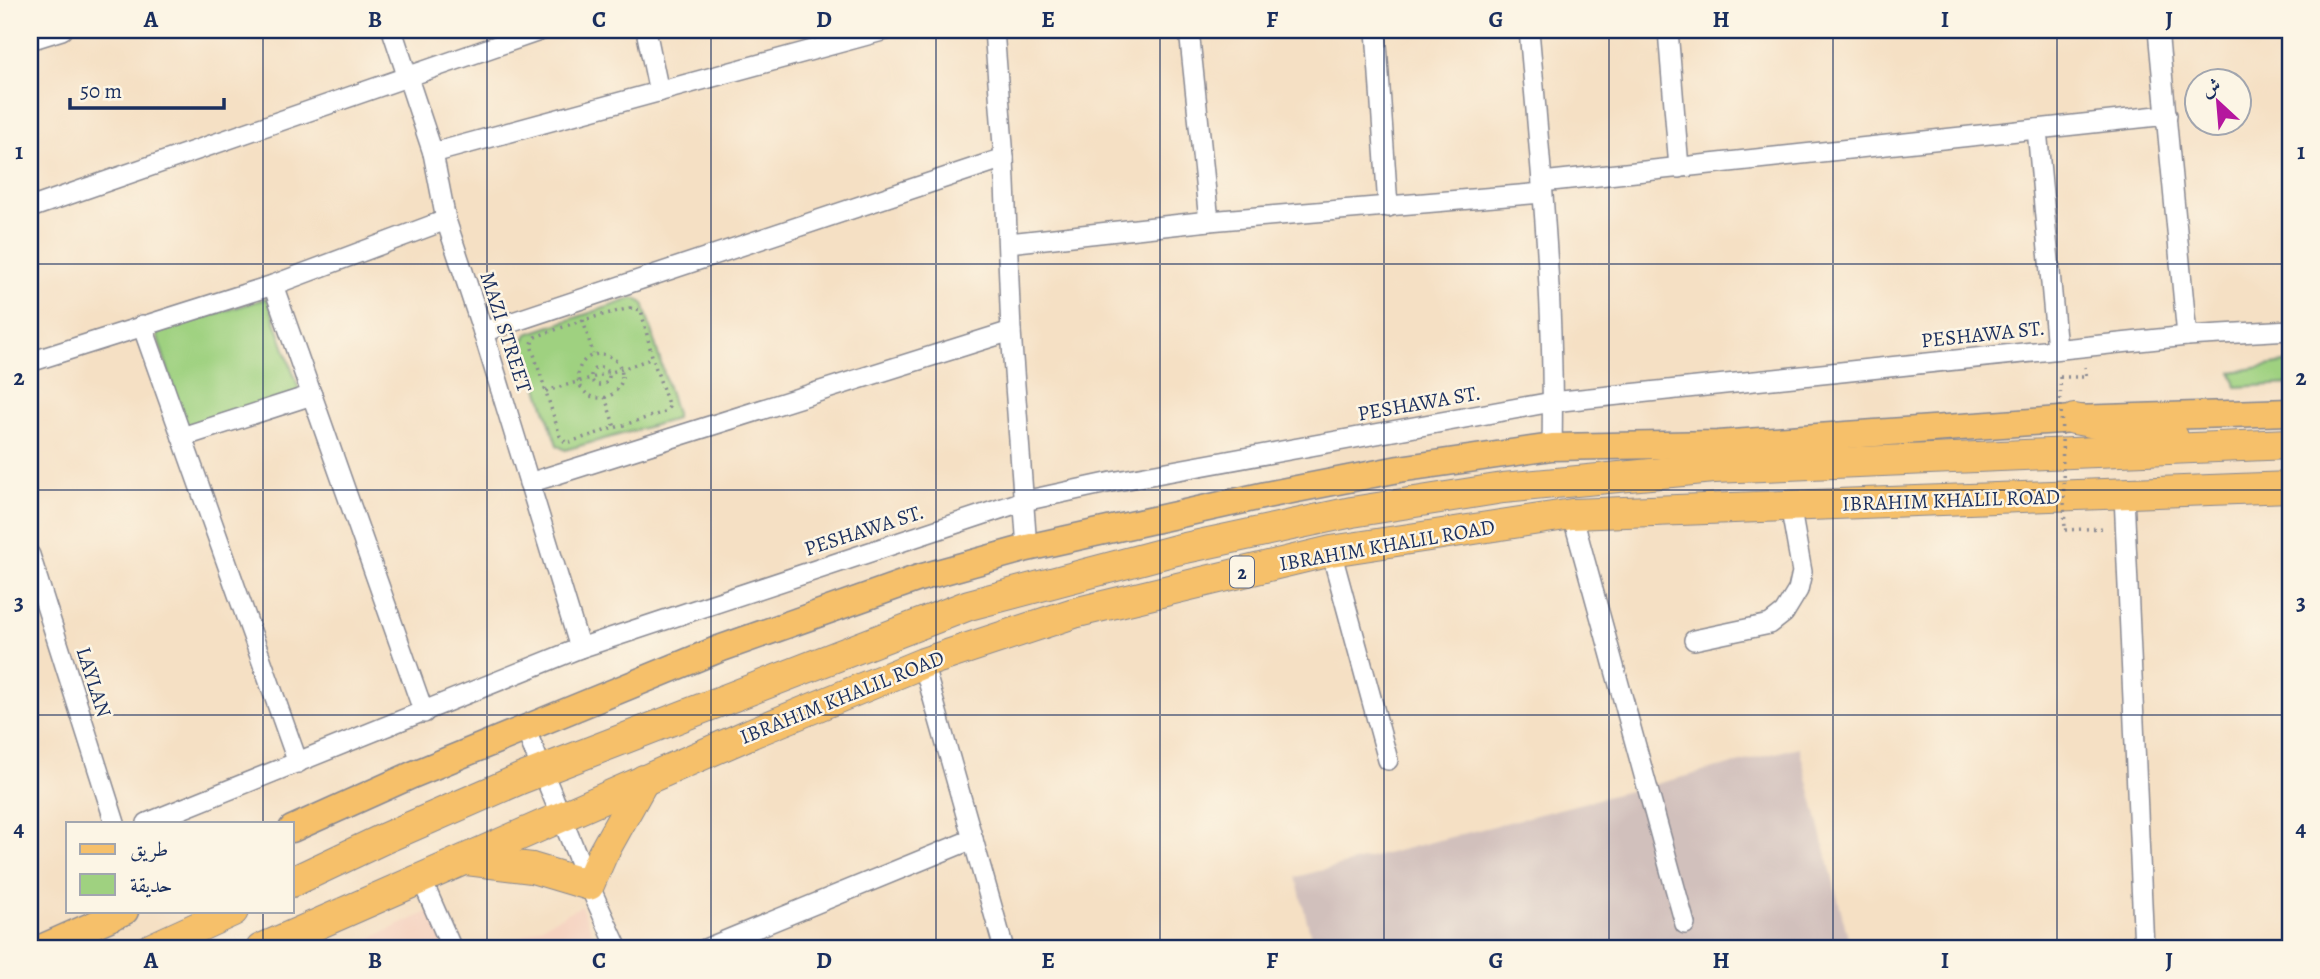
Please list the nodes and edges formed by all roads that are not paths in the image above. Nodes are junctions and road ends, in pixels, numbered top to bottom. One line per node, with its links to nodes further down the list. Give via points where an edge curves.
1 (62, 30): 12 (street)
2 (392, 30): 13 (street, MAZI STREET)
3 (542, 30): 13 (street)
4 (646, 30): 14 (street)
5 (886, 30): 14 (street)
6 (994, 30): 18 (street)
7 (1189, 30): 24 (street)
8 (1376, 30): 21 (street)
9 (1529, 30): 20 (street)
10 (1668, 30): 19 (street)
11 (2158, 30): 15 (street)
12 (30, 40)
13 (408, 76): 17 (street, MAZI STREET); 22 (street)
14 (659, 92): 17 (street)
15 (2167, 115): 16 (street); 31 (street)
16 (2037, 129): 19 (street); 32 (street)
17 (433, 153): 23 (street, MAZI STREET)
18 (1004, 158): 25 (street); 30 (street, via 580,311)
19 (1679, 168): 20 (street)
20 (1542, 188): 21 (street); 35 (street)
21 (1388, 207): 24 (street)
22 (30, 208)
23 (446, 220): 26 (street); 30 (street, MAZI STREET)
24 (1209, 221): 25 (street)
25 (1007, 243): 29 (street)
26 (274, 285): 27 (street); 34 (street)
27 (142, 325): 33 (street); 38 (street)
28 (2290, 330): 31 (street, PESHAWA ST.)
29 (1011, 331): 42 (street); 45 (street)
30 (483, 332): 42 (street, MAZI STREET)
31 (2187, 336): 32 (street, PESHAWA ST.)
32 (2057, 349): 35 (street, PESHAWA ST.)
33 (30, 362)
34 (312, 395): 38 (street); 54 (street)
35 (1552, 402): 41 (street); 45 (street, PESHAWA ST.)
36 (2290, 412): 37 (main road)
37 (2074, 419): 40 (highway); 41 (main road, via 1718,444)
38 (181, 437): 57 (street)
39 (2290, 444): 40 (highway, IBRAHIM KHALIL ROAD / 2)
40 (2243, 446): 58 (highway, IBRAHIM KHALIL ROAD / 2, via 1714,468 1503,488 1352,512 1176,550 969,605)
41 (1552, 447): 48 (main road, via 1279,492)
42 (529, 483): 52 (street, MAZI STREET)
43 (2290, 487): 44 (highway, IBRAHIM KHALIL ROAD / 2)
44 (2124, 495): 46 (highway, IBRAHIM KHALIL ROAD / 2); 79 (street)
45 (1024, 501): 48 (street); 52 (street, PESHAWA ST.)
46 (1790, 505): 47 (highway, IBRAHIM KHALIL ROAD / 2); 51 (street, via 1802,572 1798,590 1784,613 1770,624)
47 (1572, 514): 49 (highway, IBRAHIM KHALIL ROAD / 2); 71 (street)
48 (1027, 548): 55 (main road, via 919,578 719,649)
49 (1331, 551): 53 (highway, IBRAHIM KHALIL ROAD / 2, via 1074,613); 56 (street)
50 (30, 555): 61 (street, LAYLAN)
51 (1694, 640)
52 (580, 648): 54 (street, PESHAWA ST.)
53 (923, 663): 59 (highway, IBRAHIM KHALIL ROAD / 2); 64 (street)
54 (424, 713): 57 (street, PESHAWA ST.)
55 (525, 728): 58 (street); 63 (main road)
56 (1388, 760)
57 (298, 763): 62 (street, PESHAWA ST.)
58 (542, 771): 60 (street); 67 (highway, IBRAHIM KHALIL ROAD / 2)
59 (644, 780): 60 (highway, IBRAHIM KHALIL ROAD / 2); 68 (highway)
60 (562, 816): 65 (highway, IBRAHIM KHALIL ROAD / 2); 68 (street)
61 (115, 822)
62 (150, 822)
63 (294, 828)
64 (973, 839): 77 (street); 78 (street)
65 (463, 860): 66 (highway, IBRAHIM KHALIL ROAD / 2); 68 (highway, via 532,868)
66 (421, 878): 74 (highway, IBRAHIM KHALIL ROAD / 2); 75 (street)
67 (294, 881)
68 (589, 886): 76 (street)
69 (123, 912): 72 (main road)
70 (231, 912): 73 (highway)
71 (1685, 923)
72 (39, 949)
73 (150, 949)
74 (261, 949)
75 (452, 949)
76 (618, 949)
77 (705, 949)
78 (1004, 949)
79 (2144, 949)

